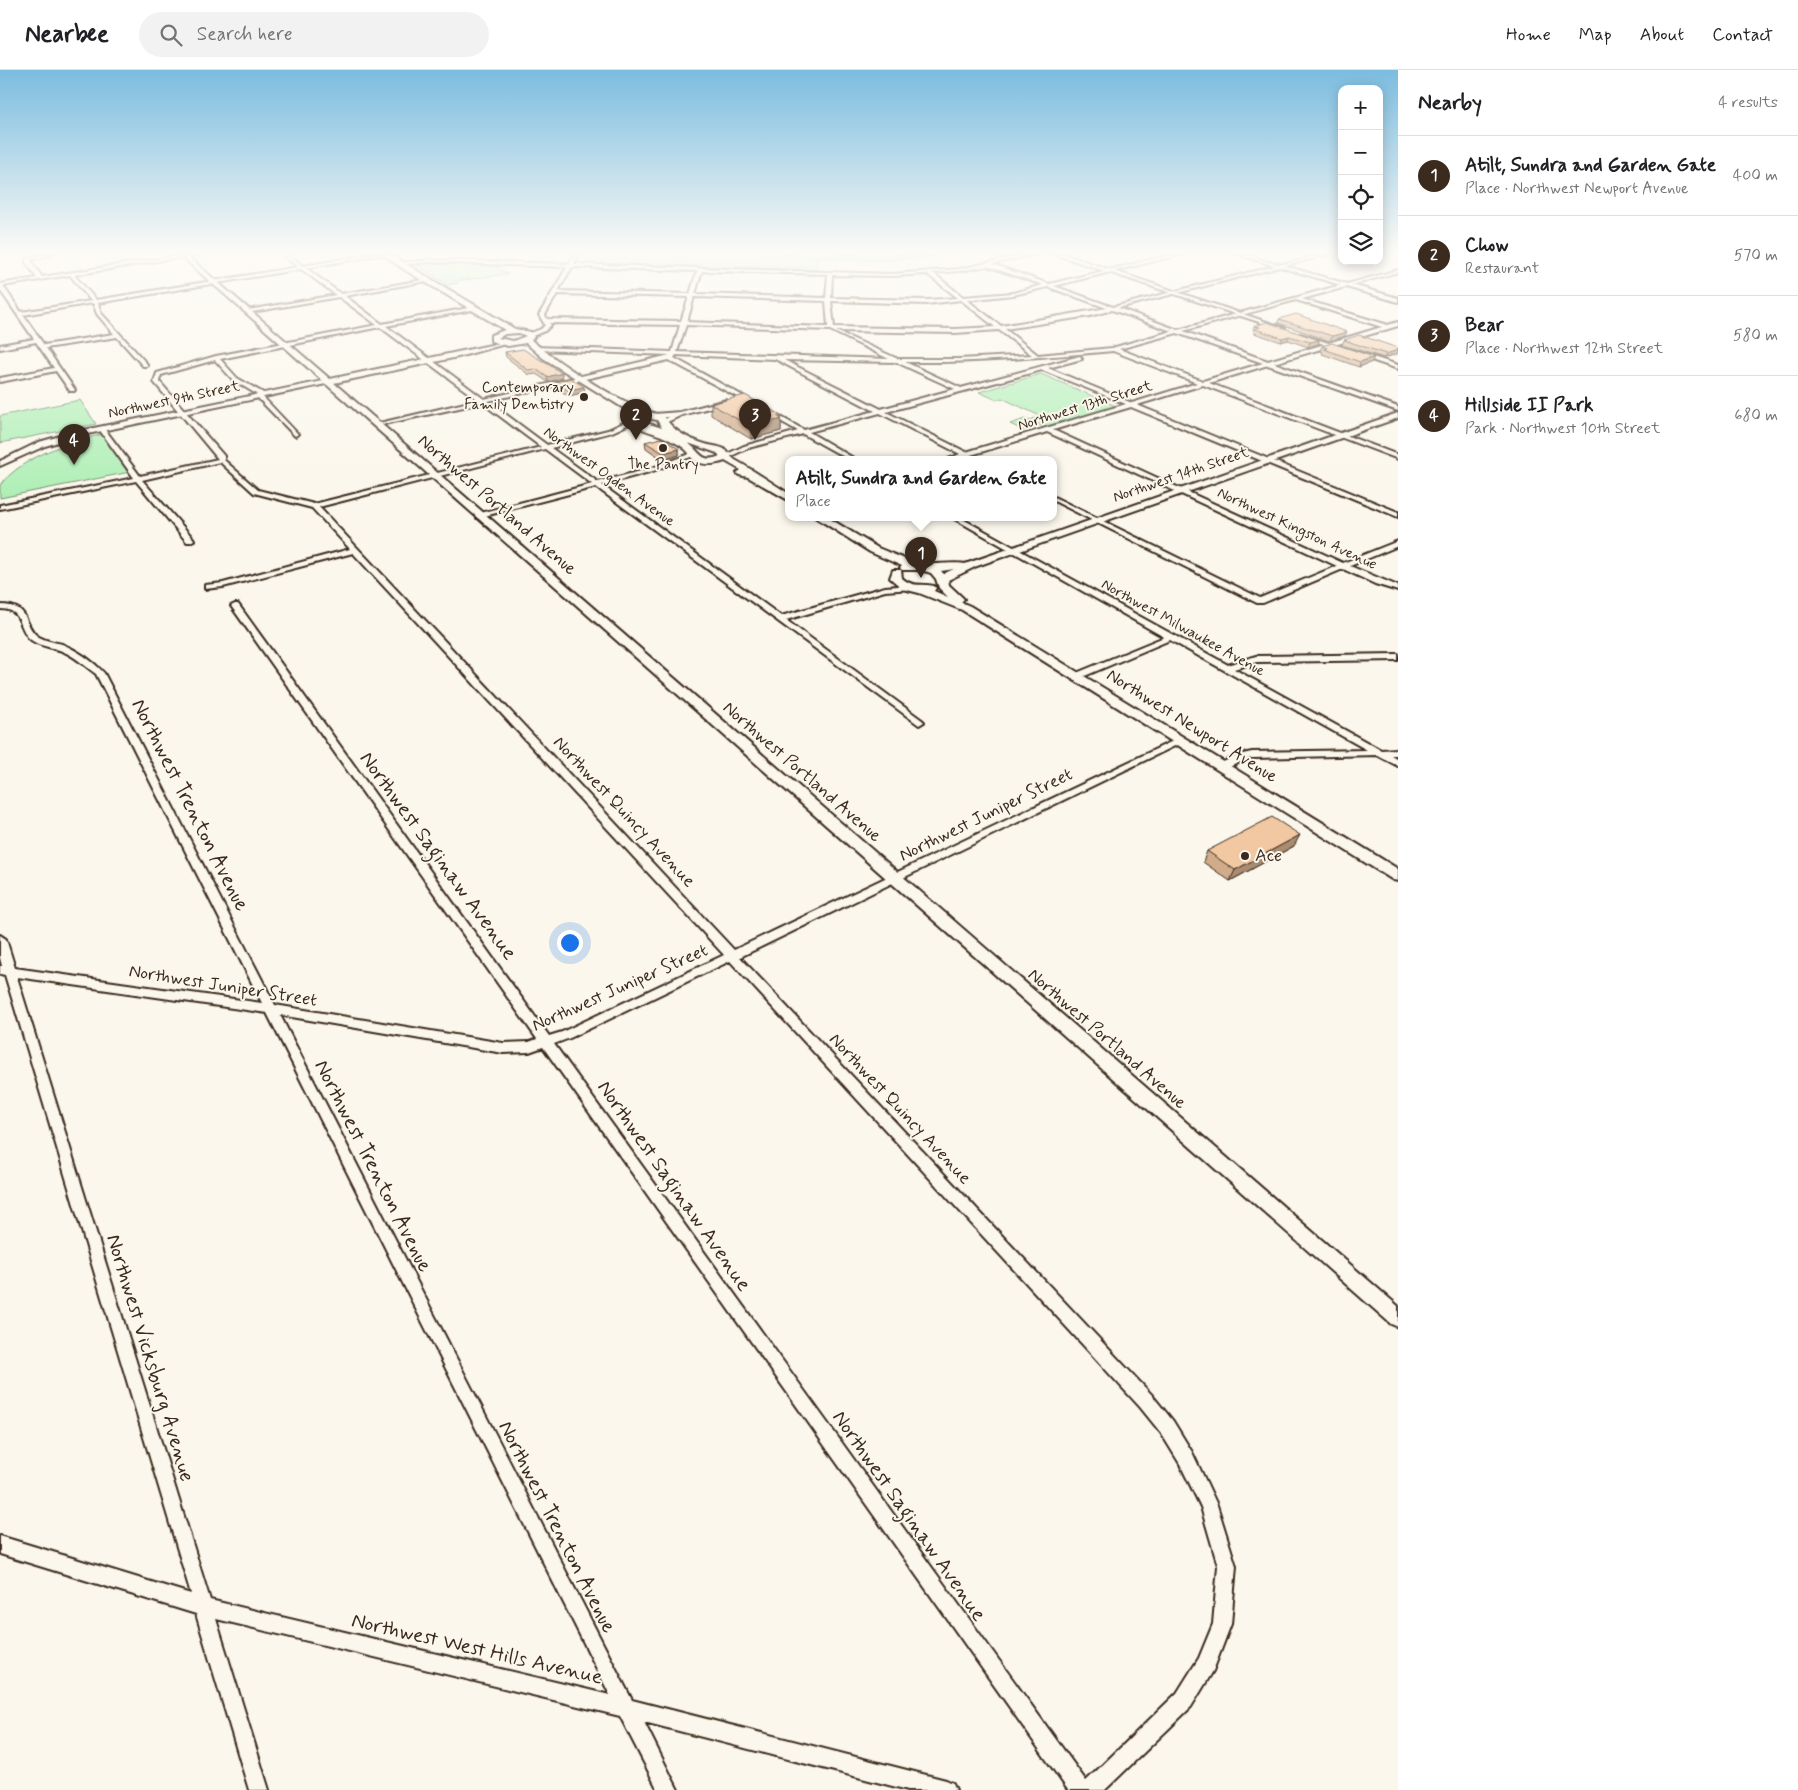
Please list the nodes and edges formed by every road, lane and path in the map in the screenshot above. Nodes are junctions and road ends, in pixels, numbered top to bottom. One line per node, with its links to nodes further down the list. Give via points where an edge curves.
1 (34, 334): 18 (street)
2 (274, 334): 21 (street, Northwest Portland Avenue)
3 (337, 334): 21 (street)
4 (393, 334): 35 (street, Northwest Ogden Avenue)
5 (504, 334): 16 (main road)
6 (522, 334): 17 (main road)
7 (535, 334): 17 (street)
8 (679, 334): 30 (street)
9 (842, 334): 36 (street)
10 (1009, 334): 31 (street)
11 (1166, 334): 28 (street)
12 (1186, 334): 37 (street)
13 (1301, 334): 22 (street)
14 (1363, 334): 22 (street, Northwest 13th Street)
15 (117, 335): 24 (street); 38 (street)
16 (497, 336): 19 (main road); 26 (street, Northwest 9th Street)
17 (529, 338): 20 (main road); 25 (main road)
18 (38, 340): 23 (street); 24 (street)
19 (504, 343): 20 (main road); 26 (street, Northwest 9th Street)
20 (514, 343): 29 (main road)
21 (285, 344): 33 (street); 44 (street, Northwest Portland Avenue)
22 (1331, 344): 37 (street, Northwest 13th Street); 39 (street)
23 (0, 347)
24 (43, 347): 41 (street)
25 (538, 348): 27 (street); 29 (main road)
26 (475, 349): 35 (street, Northwest 9th Street)
27 (560, 349): 30 (street)
28 (1114, 349): 31 (street); 40 (street); 45 (street)
29 (546, 356): 42 (main road)
30 (672, 356): 32 (street); 42 (street); 49 (street)
31 (1038, 356): 34 (street)
32 (774, 357): 36 (street); 57 (street)
33 (216, 358): 48 (street, via 235,379); 56 (street, via 180,367 156,378)
34 (1020, 358): 36 (street, via 959,362); 40 (street)
35 (430, 361): 44 (street, Northwest 9th Street); 50 (street, Northwest Ogden Avenue)
36 (897, 361): 47 (street)
37 (1268, 364): 45 (street, Northwest 13th Street); 54 (street)
38 (145, 365)
39 (1398, 366)
40 (1041, 368): 47 (street); 51 (street)
41 (57, 369): 43 (street); 46 (street)
42 (582, 378): 50 (street); 53 (main road)
43 (0, 380)
44 (327, 382): 48 (street, Northwest 9th Street); 63 (street, Northwest Portland Avenue)
45 (1203, 383): 51 (street, Northwest 13th Street); 68 (street)
46 (72, 390)
47 (961, 390): 57 (street)
48 (260, 396): 56 (street, Northwest 9th Street); 67 (street)
49 (742, 398): 52 (street); 58 (street)
50 (483, 400): 63 (street); 69 (street, Northwest Ogden Avenue)
51 (1131, 405): 65 (street, Northwest 13th Street); 79 (street)
52 (758, 406)
53 (628, 407): 60 (main road); 62 (main road)
54 (1398, 409)
55 (765, 411): 66 (street)
56 (184, 412): 64 (street, Northwest 9th Street); 78 (street, via 222,457)
57 (882, 412): 66 (street); 73 (street)
58 (680, 414): 60 (street); 61 (street)
59 (1398, 415): 68 (street, Northwest 14th Street)
60 (652, 416): 61 (main road, via 661,418); 62 (main road)
61 (663, 422): 70 (main road, via 683,438)
62 (640, 423): 69 (street); 72 (main road, via 676,440)
63 (377, 425): 84 (street, Northwest Portland Avenue)
64 (102, 429): 82 (street, Northwest 9th Street, via 47,442); 85 (street)
65 (1048, 430): 73 (street, Northwest 13th Street); 87 (street, Northwest Kingston Avenue)
66 (804, 432): 71 (street); 74 (street)
67 (295, 434)
68 (1340, 435): 77 (street); 79 (street, Northwest 14th Street)
69 (546, 447): 84 (street); 86 (street, Northwest Ogden Avenue)
70 (712, 449): 71 (street); 76 (main road)
71 (740, 449): 76 (street)
72 (694, 453): 80 (street); 81 (main road, via 696,458)
73 (966, 455): 75 (street, Northwest 13th Street)
74 (847, 456)
75 (962, 456)
76 (725, 457): 81 (main road); 83 (main road)
77 (1398, 457)
78 (221, 460): 85 (street); 90 (street, via 256,492)
79 (1266, 461): 87 (street, Northwest 14th Street); 92 (street)
80 (676, 462): 81 (street); 86 (street)
81 (706, 462): 83 (main road)
82 (0, 464)
83 (752, 475): 88 (main road)
84 (434, 476): 90 (street); 93 (street, Northwest Portland Avenue)
85 (138, 479): 91 (street); 97 (street)
86 (596, 485): 93 (street); 114 (street, Northwest Ogden Avenue)
87 (1181, 491): 96 (street, Northwest 14th Street); 103 (street, Northwest Kingston Avenue)
88 (785, 495)
89 (1057, 501): 96 (street)
90 (314, 506): 99 (street, Northwest Quincy Avenue)
91 (0, 507)
92 (1398, 515)
93 (480, 516): 126 (street, Northwest Portland Avenue)
94 (827, 521): 100 (main road)
95 (961, 521): 101 (street, Northwest Milwaukee Avenue)
96 (1096, 521): 101 (street, Northwest 14th Street); 103 (street, via 1260,601)
97 (190, 540)
98 (1398, 543): 103 (street)
99 (356, 550): 107 (street, via 223,586); 128 (street, Northwest Quincy Avenue)
100 (874, 550): 104 (main road); 105 (main road)
101 (1012, 550): 102 (street, Northwest 14th Street); 115 (street, Northwest Milwaukee Avenue)
102 (974, 564): 104 (street, Northwest 14th Street); 106 (street, Northwest 14th Street)
103 (1345, 565): 109 (street, Northwest Kingston Avenue)
104 (918, 567): 105 (main road, via 902,569); 106 (main road, Northwest Newport Avenue, via 935,571)
105 (896, 574): 108 (main road, via 898,582); 110 (street)
106 (942, 581): 108 (main road, via 933,588); 113 (main road, Northwest Newport Avenue)
107 (208, 587)
108 (914, 588): 110 (street, via 885,589); 113 (main road, Northwest Newport Avenue)
109 (1398, 589)
110 (842, 600): 114 (street)
111 (235, 606): 131 (street, Northwest Saginaw Avenue)
112 (0, 607): 130 (street, Northwest Trenton Avenue, via 9,607 22,615 27,632 34,639 69,650 100,673)
113 (966, 608): 118 (main road, Northwest Newport Avenue)
114 (780, 619): 119 (street, Northwest Ogden Avenue)
115 (1171, 637): 117 (street, Northwest Milwaukee Avenue); 118 (street)
116 (1398, 657): 117 (street, via 1256,659)
117 (1227, 668): 122 (street, Northwest Milwaukee Avenue)
118 (1077, 676): 120 (main road, Northwest Newport Avenue)
119 (919, 722)
120 (1180, 740): 124 (main road, Northwest Newport Avenue); 126 (street, Northwest Juniper Street)
121 (1398, 752): 122 (street)
122 (1379, 753): 123 (street, Northwest Milwaukee Avenue); 124 (street, via 1252,755)
123 (1398, 763)
124 (1222, 766): 125 (main road, Northwest Newport Avenue)
125 (1398, 876)
126 (895, 878): 128 (street, Northwest Juniper Street); 132 (street, Northwest Portland Avenue)
127 (0, 939): 129 (street, Northwest Vicksburg Avenue)
128 (732, 957): 131 (street, Northwest Juniper Street); 140 (street, Northwest Quincy Avenue, via 1146,1401 1167,1426 1209,1505 1227,1566 1222,1624 1206,1664 1184,1700)
129 (5, 971): 130 (street, Northwest Juniper Street); 134 (street, Northwest Vicksburg Avenue)
130 (272, 1009): 131 (street, Northwest Juniper Street, via 504,1048); 135 (street, Northwest Trenton Avenue)
131 (547, 1042): 139 (street, Northwest Saginaw Avenue)
132 (1398, 1318)
133 (0, 1545): 134 (street, Northwest West Hills Avenue)
134 (203, 1606): 135 (street, Northwest West Hills Avenue); 136 (street, Northwest Vicksburg Avenue)
135 (626, 1708): 137 (street, Northwest Trenton Avenue); 138 (street, Northwest West Hills Avenue)
136 (259, 1790)
137 (668, 1790)
138 (946, 1790)
139 (1080, 1790)
140 (1091, 1790)

